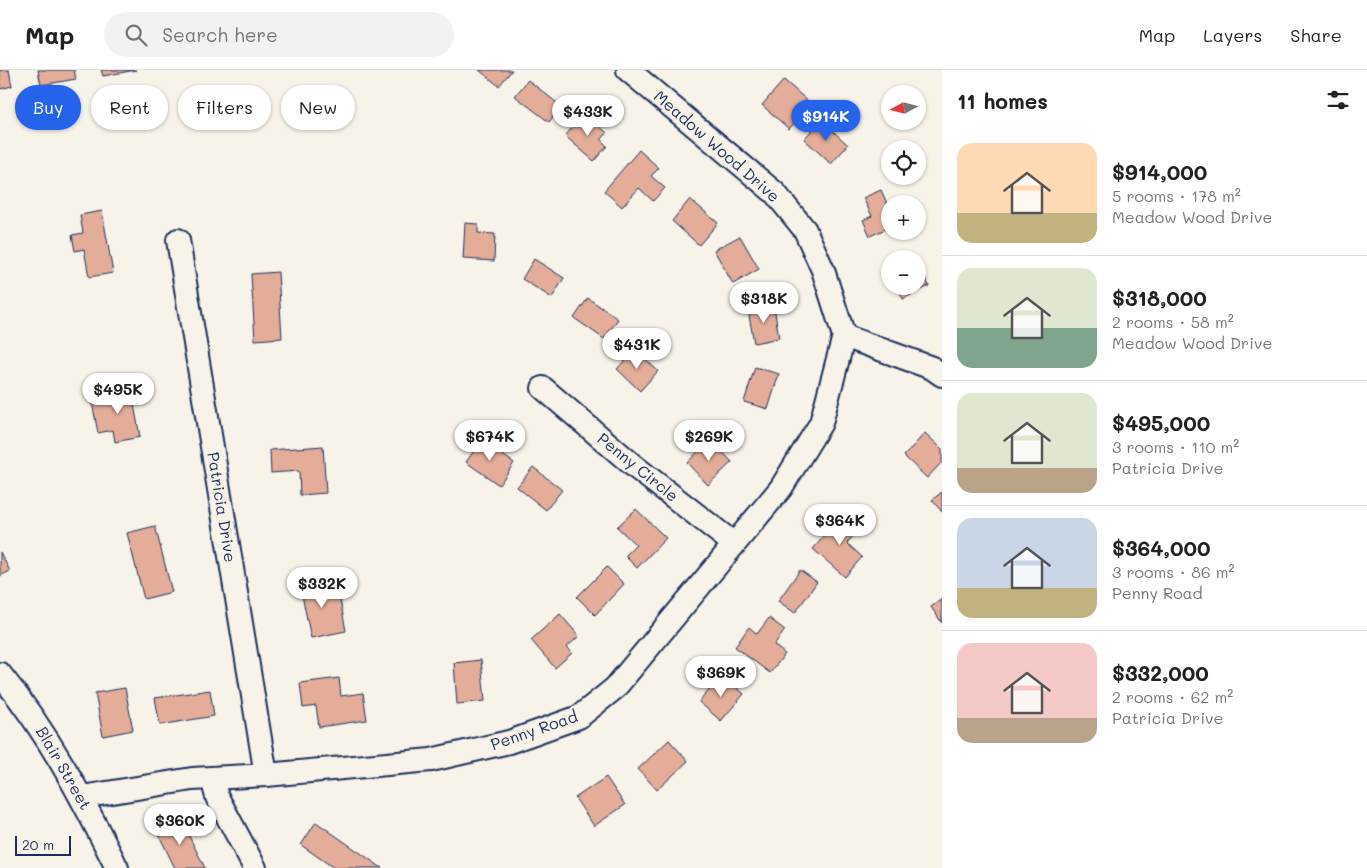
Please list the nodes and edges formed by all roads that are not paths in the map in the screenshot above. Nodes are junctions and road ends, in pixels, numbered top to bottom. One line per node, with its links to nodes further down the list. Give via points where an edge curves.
1 (628, 70): 3 (street, Meadow Wood Drive, via 775,193 805,230 823,270)
2 (178, 240): 8 (street, Patricia Drive)
3 (844, 336): 4 (street, via 932,368); 6 (street, Penny Road, via 821,423 780,488)
4 (942, 375)
5 (543, 388): 6 (street, Penny Circle, via 634,466)
6 (734, 544): 8 (street, Penny Road, via 615,688 579,717 509,742 431,760)
7 (0, 674): 10 (street, Blair Street, via 30,711)
8 (266, 775): 9 (street, Penny Road)
9 (212, 778): 10 (street, Penny Road); 12 (street, via 217,797)
10 (82, 798): 11 (street, Blair Street)
11 (118, 868)
12 (255, 868)

